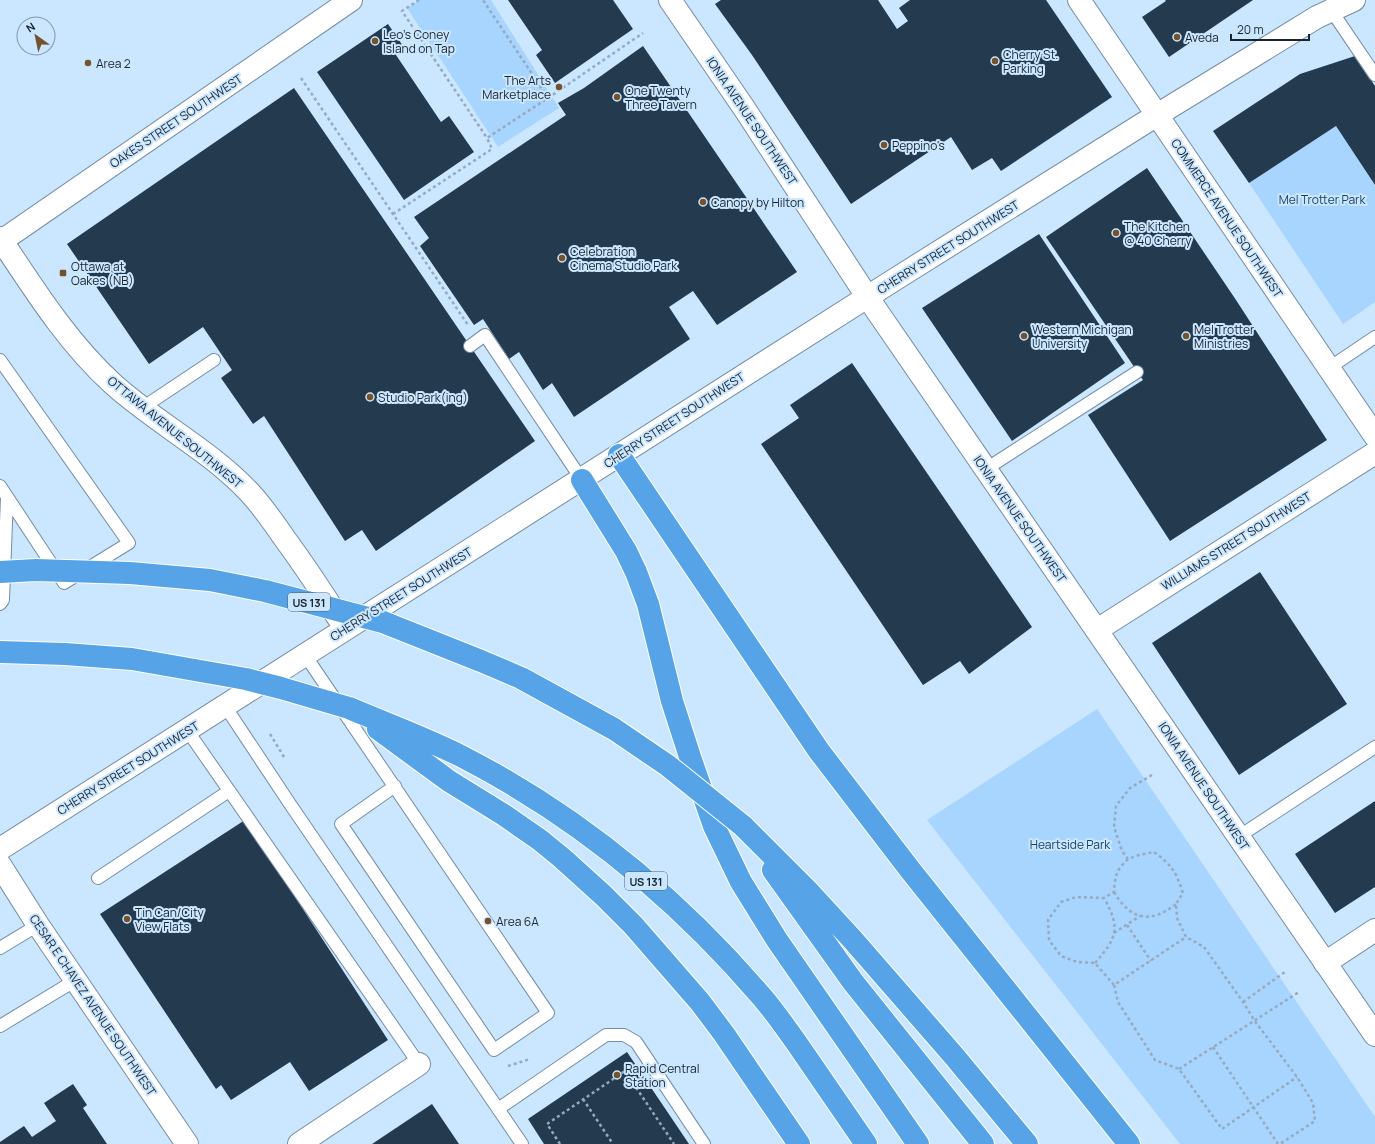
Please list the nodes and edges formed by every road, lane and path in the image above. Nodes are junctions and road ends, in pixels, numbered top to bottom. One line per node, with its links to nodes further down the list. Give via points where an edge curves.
1 (351, 0): 15 (street, OAKES STREET SOUTHWEST)
2 (419, 0): 13 (path, via 402,11)
3 (482, 0): 11 (path)
4 (670, 0): 16 (street, IONIA AVENUE SOUTHWEST)
5 (1079, 0): 12 (street, COMMERCE AVENUE SOUTHWEST)
6 (1354, 0): 7 (street, CHERRY STREET SOUTHWEST)
7 (1330, 5): 9 (lane); 12 (street, CHERRY STREET SOUTHWEST, via 1317,17)
8 (643, 33): 11 (path)
9 (1375, 75)
10 (301, 78): 14 (path)
11 (548, 98): 13 (path)
12 (1157, 114): 16 (street, CHERRY STREET SOUTHWEST); 21 (street, COMMERCE AVENUE SOUTHWEST)
13 (487, 138): 14 (path, via 492,149)
14 (393, 214): 18 (path)
15 (0, 240): 23 (street, OTTAWA AVENUE SOUTHWEST, via 77,346 95,367)
16 (868, 298): 26 (street, CHERRY STREET SOUTHWEST); 27 (street, IONIA AVENUE SOUTHWEST)
17 (1375, 337): 21 (lane)
18 (474, 343): 28 (lane, via 485,335)
19 (0, 360): 30 (lane, via 129,543 64,583)
20 (214, 360): 23 (lane)
21 (1329, 368): 24 (street, COMMERCE AVENUE SOUTHWEST)
22 (1137, 372): 27 (lane)
23 (142, 408): 33 (street, OTTAWA AVENUE SOUTHWEST, via 210,457 250,493 307,569)
24 (1375, 436)
25 (1375, 453): 34 (street, WILLIAMS STREET SOUTHWEST)
26 (619, 456): 28 (street, CHERRY STREET SOUTHWEST); 90 (highway, via 819,751 911,871)
27 (986, 469): 34 (street, IONIA AVENUE SOUTHWEST)
28 (582, 480): 33 (street, CHERRY STREET SOUTHWEST); 87 (highway, via 636,572 648,604 672,701 691,760 714,826 741,882 777,940)
29 (0, 486): 30 (lane)
30 (7, 497): 32 (lane, via 3,600)
31 (0, 572): 44 (highway, US 131, bridge, via 36,570 130,573 210,580 264,591 383,622 521,678 614,728)
32 (0, 604)
33 (346, 629): 36 (street, CHERRY STREET SOUTHWEST)
34 (1097, 630): 45 (street, IONIA AVENUE SOUTHWEST)
35 (0, 652): 38 (highway, US 131, bridge, via 132,659 246,679)
36 (306, 655): 37 (street, CHERRY STREET SOUTHWEST); 42 (lane)
37 (225, 706): 39 (street, CHERRY STREET SOUTHWEST); 77 (lane)
38 (349, 708): 85 (highway, via 449,781 540,840 604,896 633,925 700,1002); 86 (highway, US 131, via 460,756 498,776 561,815 659,892 696,926 762,998)
39 (187, 730): 43 (lane); 46 (street, CHERRY STREET SOUTHWEST)
40 (1375, 747): 45 (lane)
41 (1152, 775): 47 (path, via 1130,788 1116,806 1114,827 1122,851)
42 (395, 786): 42 (lane, via 548,1013 494,1050 341,824)
43 (229, 791): 49 (lane); 72 (lane)
44 (743, 826): 88 (highway, via 852,982); 89 (highway, US 131, via 808,890 853,940)
45 (1238, 837): 62 (street, IONIA AVENUE SOUTHWEST)
46 (0, 849)
47 (1128, 859): 50 (path, via 1120,866 1115,877); 52 (path, via 1154,852 1168,862 1178,878 1183,893)
48 (0, 865): 54 (street, CESAR E CHAVEZ AVENUE SOUTHWEST)
49 (98, 878)
50 (1114, 892): 51 (path); 53 (path, via 1120,903)
51 (1104, 898): 57 (path, via 1115,925); 61 (path, via 1076,897 1061,902 1048,920 1048,940 1061,956 1077,962)
52 (1176, 904): 53 (path, via 1158,915 1145,918); 58 (path, via 1177,918)
53 (1140, 916): 55 (path)
54 (38, 925): 59 (lane); 64 (street, CESAR E CHAVEZ AVENUE SOUTHWEST)
55 (1127, 925): 57 (path); 60 (path)
56 (1375, 930): 62 (street)
57 (1114, 933): 61 (path, via 1105,951)
58 (1186, 938): 60 (path); 67 (path, via 1204,947)
59 (0, 948)
60 (1150, 960): 65 (path)
61 (1095, 963): 65 (path)
62 (1325, 963): 70 (street, IONIA AVENUE SOUTHWEST)
63 (1285, 972): 67 (path)
64 (76, 980): 69 (lane); 79 (street, CESAR E CHAVEZ AVENUE SOUTHWEST)
65 (1114, 985): 73 (path, via 1118,1002 1155,1060)
66 (1299, 992): 68 (path)
67 (1243, 1002): 68 (path)
68 (1254, 1020): 71 (path); 74 (path)
69 (0, 1026)
70 (1375, 1036)
71 (1213, 1047): 73 (path); 76 (path)
72 (418, 1064): 78 (street)
73 (1179, 1069): 76 (path, via 1222,1129)
74 (1297, 1077): 76 (path); 91 (path, via 1313,1103 1315,1121)
75 (583, 1099): 81 (path, via 546,1124); 82 (path); 83 (path, via 624,1071)
76 (1254, 1108): 91 (path)
77 (498, 1109): 80 (lane); 84 (lane, via 606,1036 624,1035 636,1042)
78 (305, 1142)
79 (186, 1144)
80 (522, 1144)
81 (560, 1144)
82 (613, 1144)
83 (674, 1144)
84 (704, 1144)
85 (799, 1144)
86 (866, 1144)
87 (918, 1144)
88 (983, 1144)
89 (1027, 1144)
90 (1129, 1144)
91 (1279, 1144)

